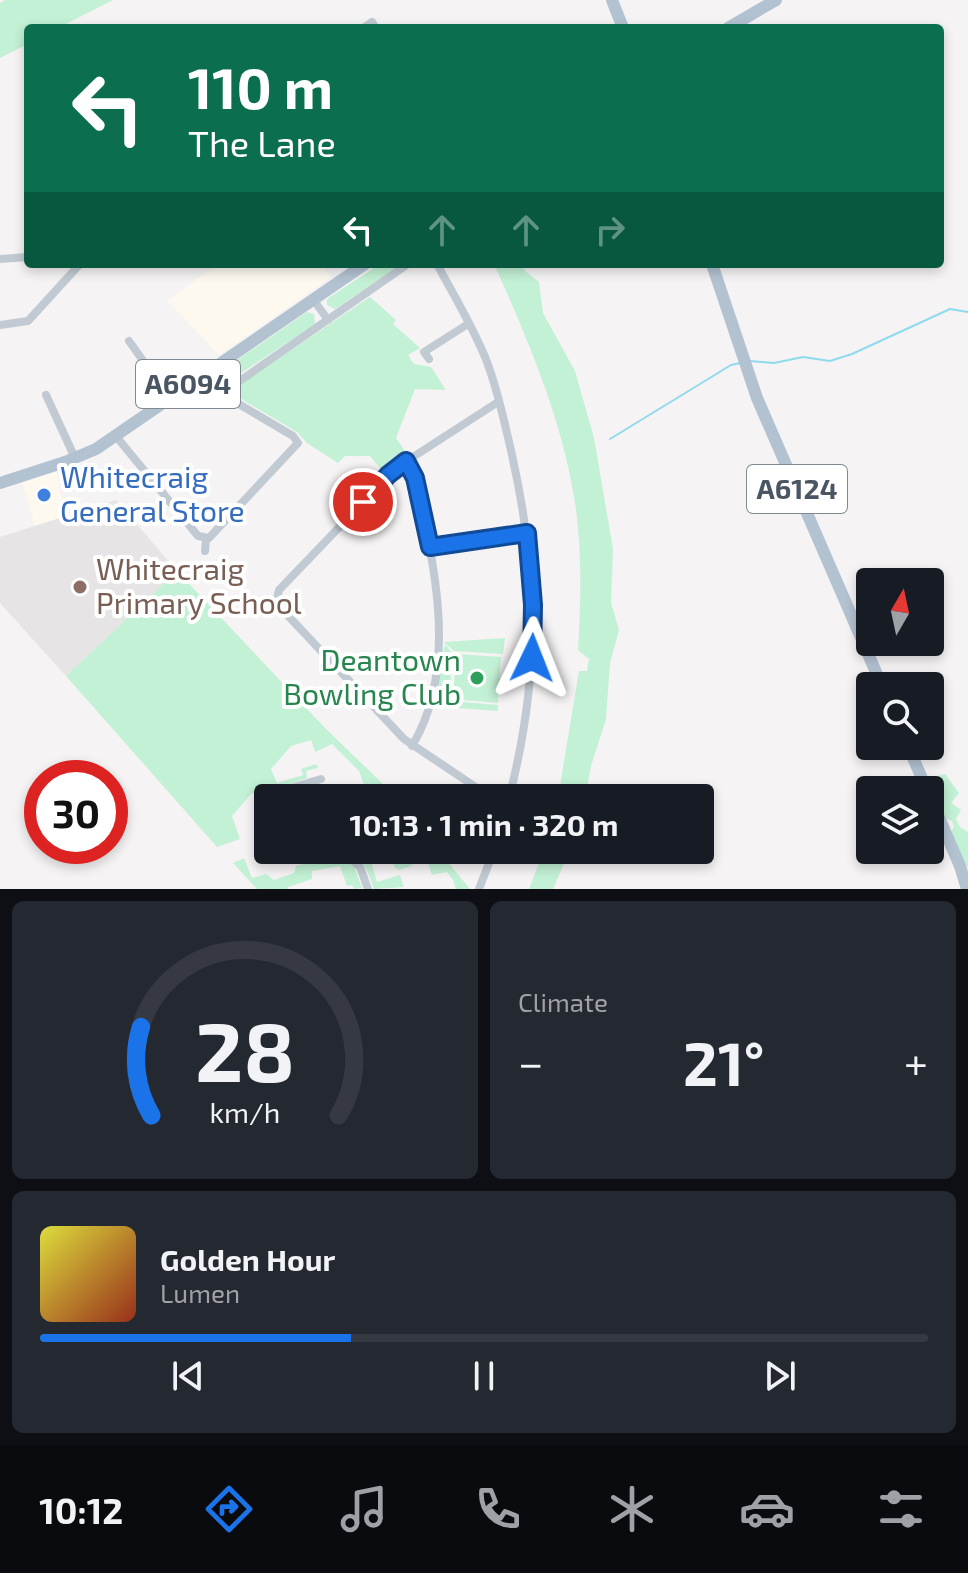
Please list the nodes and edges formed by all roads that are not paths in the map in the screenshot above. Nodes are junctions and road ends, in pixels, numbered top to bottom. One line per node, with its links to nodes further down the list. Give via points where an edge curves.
1 (612, 0): 3 (main road)
2 (776, 0): 4 (main road)
3 (621, 24)
4 (735, 24)
5 (24, 257): 6 (street)
6 (0, 259)
7 (75, 268): 15 (street, via 28,321)
8 (359, 268): 12 (main road, A6094)
9 (402, 268): 13 (street)
10 (439, 268): 14 (street)
11 (713, 268): 29 (main road, A6124, via 746,369)
12 (313, 299): 13 (street); 19 (main road, A6094)
13 (328, 320): 26 (street, via 228,389 232,400 298,443)
14 (468, 324): 17 (street, via 424,352); 20 (street, via 488,364)
15 (0, 325)
16 (129, 341): 19 (street)
17 (429, 359)
18 (46, 395): 22 (street)
19 (169, 397): 21 (main road, A6094)
20 (498, 402): 23 (street); 25 (street)
21 (115, 435): 22 (main road, A6094); 26 (street, via 198,536)
22 (75, 458): 24 (main road, A6094)
23 (406, 461): 27 (street, via 415,478); 30 (street, via 277,597 279,608)
24 (0, 483)
25 (527, 533): 27 (street); 34 (street, via 531,669)
26 (206, 539): 28 (street)
27 (430, 547): 30 (street, via 437,665 425,718)
28 (205, 551)
29 (876, 672)
30 (412, 746): 33 (street)
31 (321, 779): 32 (street)
32 (305, 784)
33 (470, 784)
34 (513, 784)
35 (944, 829): 40 (main road)
36 (356, 864): 38 (street)
37 (489, 864): 39 (street)
38 (368, 889)
39 (479, 889)
40 (967, 889)

